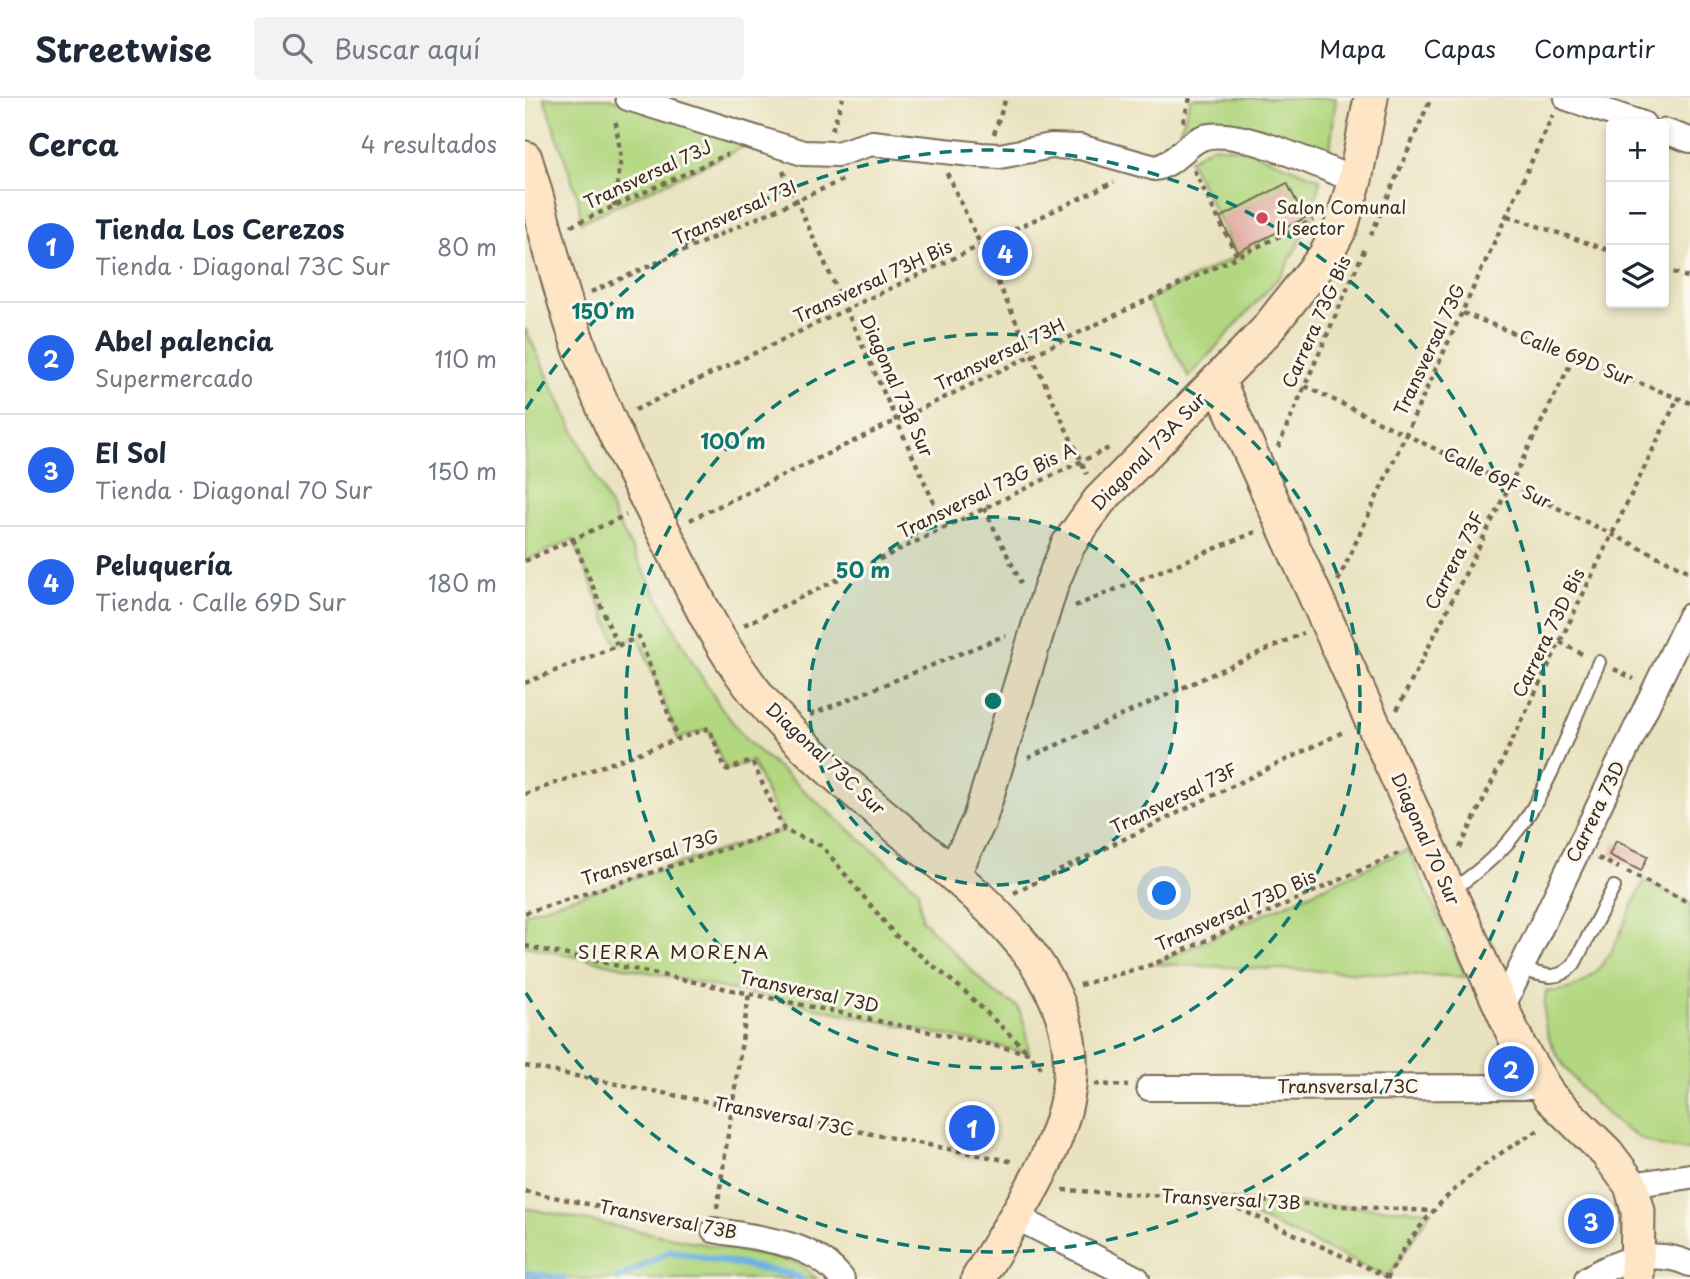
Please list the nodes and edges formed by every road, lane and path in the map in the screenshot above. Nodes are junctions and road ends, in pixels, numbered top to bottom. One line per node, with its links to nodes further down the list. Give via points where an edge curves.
1 (843, 98): 14 (path)
2 (1006, 98): 13 (path)
3 (1371, 98): 18 (street, Diagonal 73A Sur)
4 (1431, 98): 34 (path, Carrera 73G Bis)
5 (620, 104): 9 (street); 20 (path, via 621,159)
6 (1562, 104): 7 (street); 21 (path, Transversal 73G)
7 (1623, 119)
8 (1669, 133): 10 (street)
9 (765, 140): 14 (street); 19 (path, Diagonal 73B Sur); 20 (path, Transversal 73J)
10 (1690, 140)
11 (937, 150): 13 (street); 14 (street, via 872,143); 23 (path)
12 (1185, 150): 16 (street, via 1164,166); 18 (street, via 1210,135 1229,137 1289,155); 25 (path)
13 (987, 155): 16 (street, via 1080,147)
14 (824, 156)
15 (525, 158): 22 (street, Diagonal 73C Sur)
16 (1147, 167): 23 (path, Transversal 73H Bis)
17 (856, 174): 19 (path, Transversal 73I)
18 (1352, 192): 25 (path, Transversal 73H); 33 (street, Diagonal 73A Sur, via 1337,234 1313,274)
19 (796, 200): 28 (path, Transversal 73I); 29 (path, Diagonal 73B Sur)
20 (614, 206): 22 (path, Transversal 73J)
21 (1508, 216): 24 (path); 30 (path, Transversal 73G)
22 (547, 237): 28 (street, Diagonal 73C Sur)
23 (981, 246): 29 (path, Transversal 73H Bis); 31 (path)
24 (1606, 249)
25 (1237, 257): 31 (path, Transversal 73H)
26 (1669, 271): 27 (path)
27 (1690, 278)
28 (565, 304): 37 (street, Diagonal 73C Sur)
29 (846, 310): 37 (path, Transversal 73H Bis); 38 (path, Diagonal 73B Sur)
30 (1463, 313): 32 (path, Calle 69D Sur); 39 (path, Transversal 73G)
31 (1032, 355): 38 (path, Transversal 73H); 41 (path)
32 (1574, 357): 35 (path, Calle 69D Sur); 43 (path, Carrera 73F)
33 (1219, 381): 42 (street, Diagonal 70 Sur); 44 (street, Diagonal 73A Sur)
34 (1305, 386): 39 (path, Calle 69F Sur); 42 (path, Carrera 73G Bis)
35 (1678, 398): 36 (path, Calle 69D Sur); 48 (path, Carrera 73D Bis)
36 (1690, 403)
37 (611, 421): 46 (street, Diagonal 73C Sur)
38 (897, 421): 46 (path, Transversal 73H); 47 (path, Diagonal 73B Sur)
39 (1406, 435): 43 (path, Calle 69F Sur); 53 (path, Transversal 73G)
40 (1118, 443): 41 (path, Transversal 73G Bis A)
41 (1081, 461): 44 (path); 45 (path, Transversal 73G Bis A)
42 (1263, 481): 53 (street, Diagonal 70 Sur)
43 (1510, 484): 48 (path, Calle 69F Sur); 59 (path, Carrera 73F)
44 (1099, 500): 54 (street, Diagonal 73A Sur, via 1068,545)
45 (984, 508): 47 (path, Transversal 73G Bis A); 54 (path)
46 (656, 518): 49 (path, Transversal 73H); 55 (street, Diagonal 73C Sur)
47 (945, 527): 55 (path, Transversal 73G Bis A)
48 (1613, 534): 51 (path, Calle 69F Sur); 67 (path, Carrera 73D Bis)
49 (572, 539): 50 (path, Transversal 73H); 56 (path)
50 (525, 561)
51 (1690, 572)
52 (1690, 617): 65 (street, Carrera 73D)
53 (1325, 618): 59 (street, Diagonal 70 Sur); 61 (path)
54 (1040, 621): 61 (street, Diagonal 73A Sur)
55 (718, 638): 66 (street, Diagonal 73C Sur, via 785,725)
56 (617, 645): 58 (path); 60 (path, via 639,637)
57 (1599, 662): 67 (lane, via 1515,834 1495,857)
58 (525, 682)
59 (1376, 730): 64 (street, Diagonal 70 Sur); 70 (path, Transversal 73F)
60 (678, 739): 62 (path); 63 (path, via 709,728 726,770 752,761)
61 (995, 773): 66 (street, Diagonal 73A Sur, via 970,844)
62 (525, 794)
63 (784, 830): 71 (path, Transversal 73G); 77 (path, via 822,846 895,934 963,989)
64 (1426, 841): 67 (street, Diagonal 70 Sur); 74 (path, Transversal 73D Bis, via 1154,964)
65 (1579, 849): 69 (path); 73 (street, Carrera 73D)
66 (953, 874): 70 (street, Diagonal 73C Sur)
67 (1447, 887): 76 (street, Diagonal 70 Sur)
68 (1613, 887): 73 (lane, via 1579,956 1565,974 1557,978)
69 (1690, 903)
70 (989, 905): 74 (street, Diagonal 73C Sur, via 1027,947)
71 (525, 913)
72 (525, 946): 75 (path, Transversal 73D)
73 (1521, 969): 76 (street, Carrera 73D)
74 (1052, 993): 81 (street, Diagonal 73C Sur, via 1068,1043)
75 (749, 994): 77 (path, Transversal 73D); 82 (path)
76 (1502, 1008): 79 (street, Diagonal 70 Sur)
77 (1029, 1054): 81 (path)
78 (525, 1066): 82 (path, Transversal 73C)
79 (1543, 1087): 80 (street, Transversal 73C); 83 (street, Diagonal 70 Sur)
80 (1149, 1088): 81 (path)
81 (1068, 1090): 86 (street, Diagonal 73C Sur, via 1055,1140)
82 (732, 1107): 86 (path, Transversal 73C); 90 (path)
83 (1566, 1115): 85 (street, Diagonal 70 Sur, via 1607,1153); 89 (path, via 1478,1168)
84 (1690, 1176): 85 (street)
85 (1631, 1185): 92 (street, Diagonal 70 Sur, via 1638,1211)
86 (1029, 1190): 88 (path, Transversal 73B); 95 (street, Diagonal 73C Sur); 96 (street)
87 (525, 1191): 90 (path, Transversal 73B)
88 (1216, 1199): 89 (path, Transversal 73B); 93 (path)
89 (1431, 1211): 93 (path)
90 (714, 1230): 94 (street, Transversal 73B, via 799,1246 820,1256)
91 (1690, 1264): 92 (street, via 1660,1256)
92 (1637, 1268): 97 (street)
93 (1387, 1278)
94 (842, 1279)
95 (978, 1279)
96 (1137, 1279)
97 (1587, 1279)

